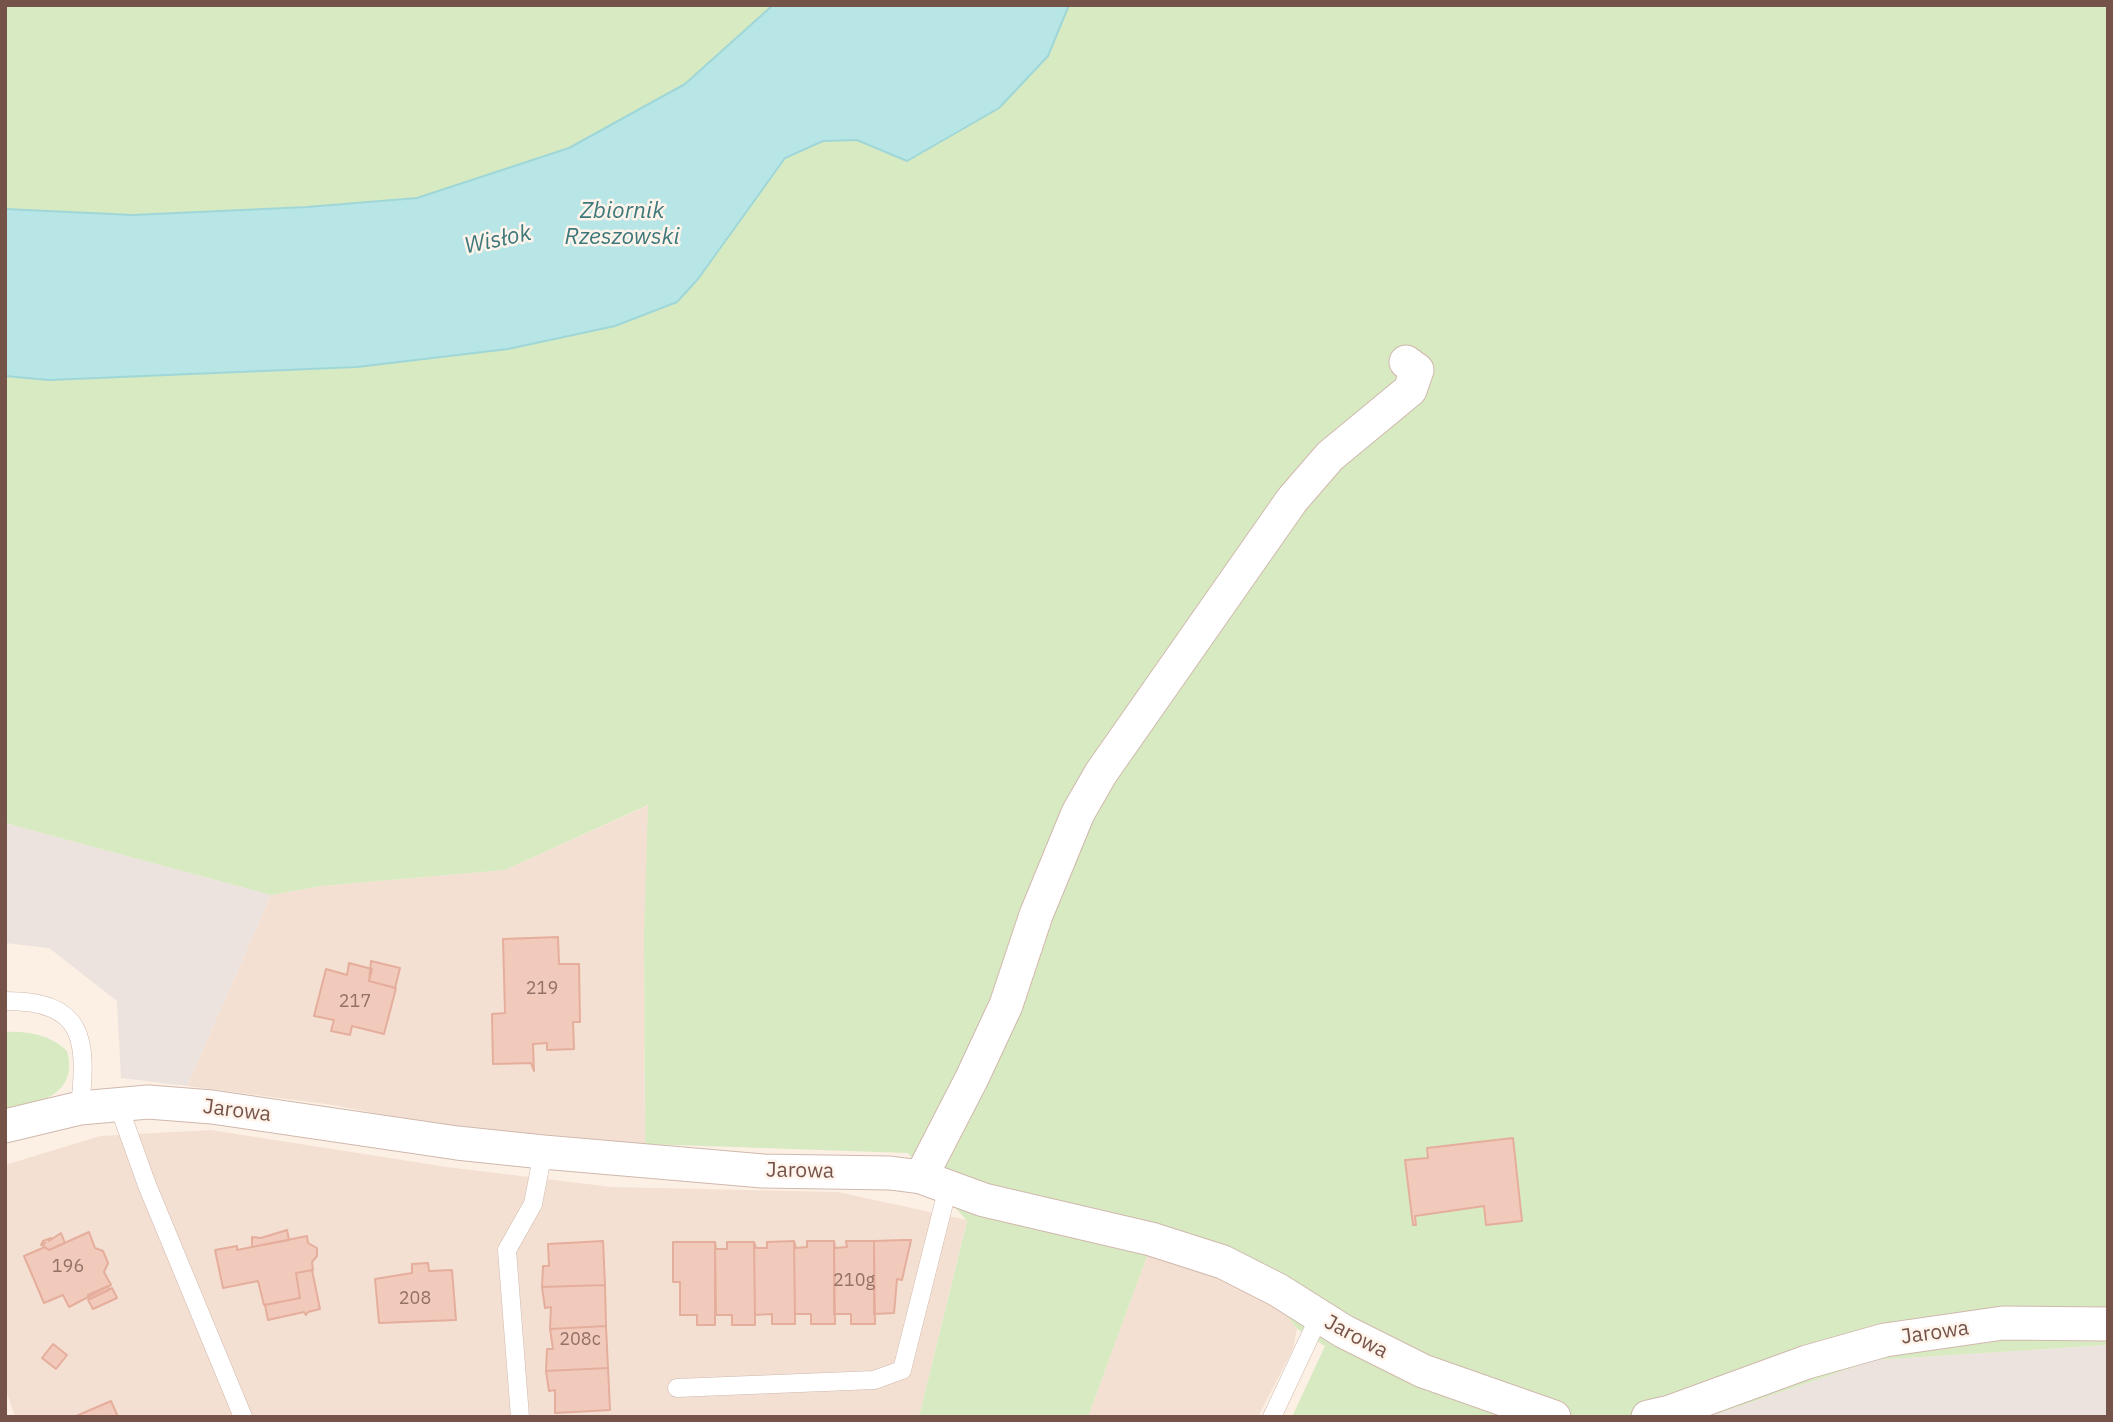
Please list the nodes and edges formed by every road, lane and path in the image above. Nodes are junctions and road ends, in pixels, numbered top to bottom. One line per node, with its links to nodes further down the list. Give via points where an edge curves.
1 (1406, 362): 7 (street, via 1417,370 1410,390 1330,457 1292,500 1101,773 1067,839)
2 (5, 1001): 4 (lane, via 37,1001 63,1013 78,1033 85,1061)
3 (118, 1104): 4 (street, Jarowa); 6 (street, Jarowa, via 212,1107); 11 (lane)
4 (80, 1108): 5 (street, Jarowa)
5 (5, 1126)
6 (543, 1152): 7 (street, Jarowa, via 763,1171 890,1173); 12 (lane, via 533,1204 507,1250)
7 (934, 1182): 8 (street, Jarowa, via 1037,1215 1151,1239 1223,1262); 10 (lane, via 902,1370 874,1380)
8 (1319, 1317): 13 (lane); 14 (street, Jarowa, via 1423,1371)
9 (2108, 1324): 15 (street, Jarowa, via 2003,1323 1885,1340)
10 (677, 1388)
11 (243, 1417)
12 (520, 1417)
13 (1272, 1417)
14 (1554, 1417)
15 (1648, 1417)

